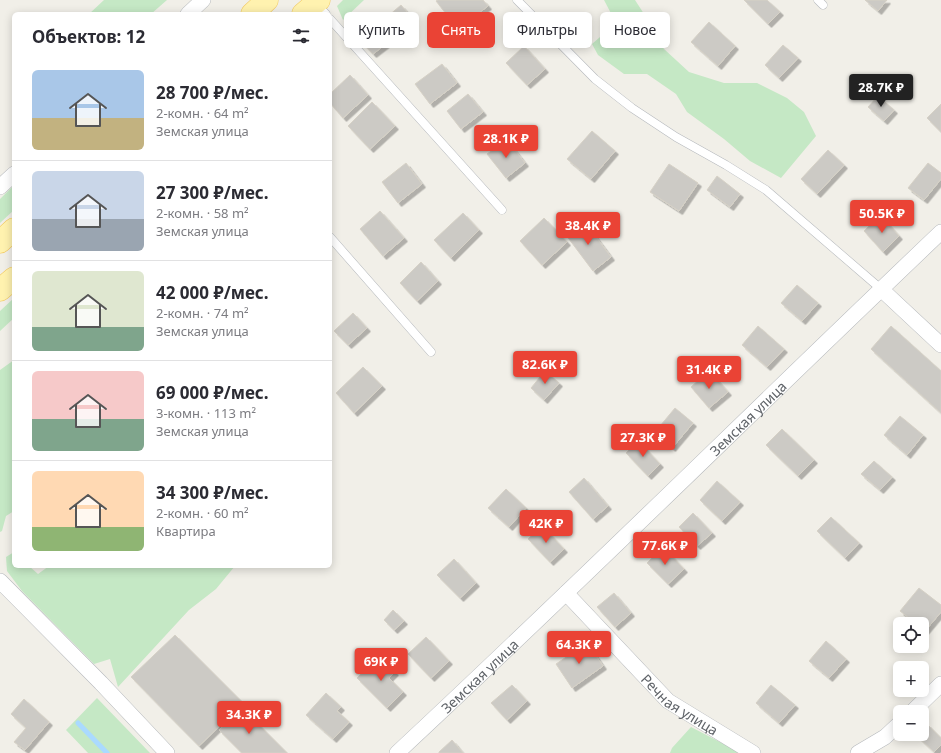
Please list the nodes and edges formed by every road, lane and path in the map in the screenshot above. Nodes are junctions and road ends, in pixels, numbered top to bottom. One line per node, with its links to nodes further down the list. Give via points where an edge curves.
1 (203, 0): 4 (street)
2 (267, 0): 5 (main road)
3 (517, 0): 15 (lane, via 601,84 657,125 766,190)
4 (190, 12)
5 (254, 12)
6 (332, 21): 9 (lane)
7 (12, 176): 8 (street)
8 (0, 187)
9 (502, 210)
10 (12, 231): 13 (main road)
11 (941, 232): 15 (street, Земская улица)
12 (332, 239): 18 (lane)
13 (0, 242)
14 (12, 280): 16 (main road)
15 (881, 289): 17 (street); 20 (street, Земская улица)
16 (0, 290)
17 (941, 344)
18 (431, 352)
19 (0, 580): 24 (street)
20 (566, 594): 25 (street, Земская улица); 26 (street, Речная улица, via 668,701)
21 (941, 684): 22 (street)
22 (919, 705)
23 (893, 730): 27 (street, via 886,737)
24 (167, 753)
25 (397, 753)
26 (753, 753)
27 (858, 753)

